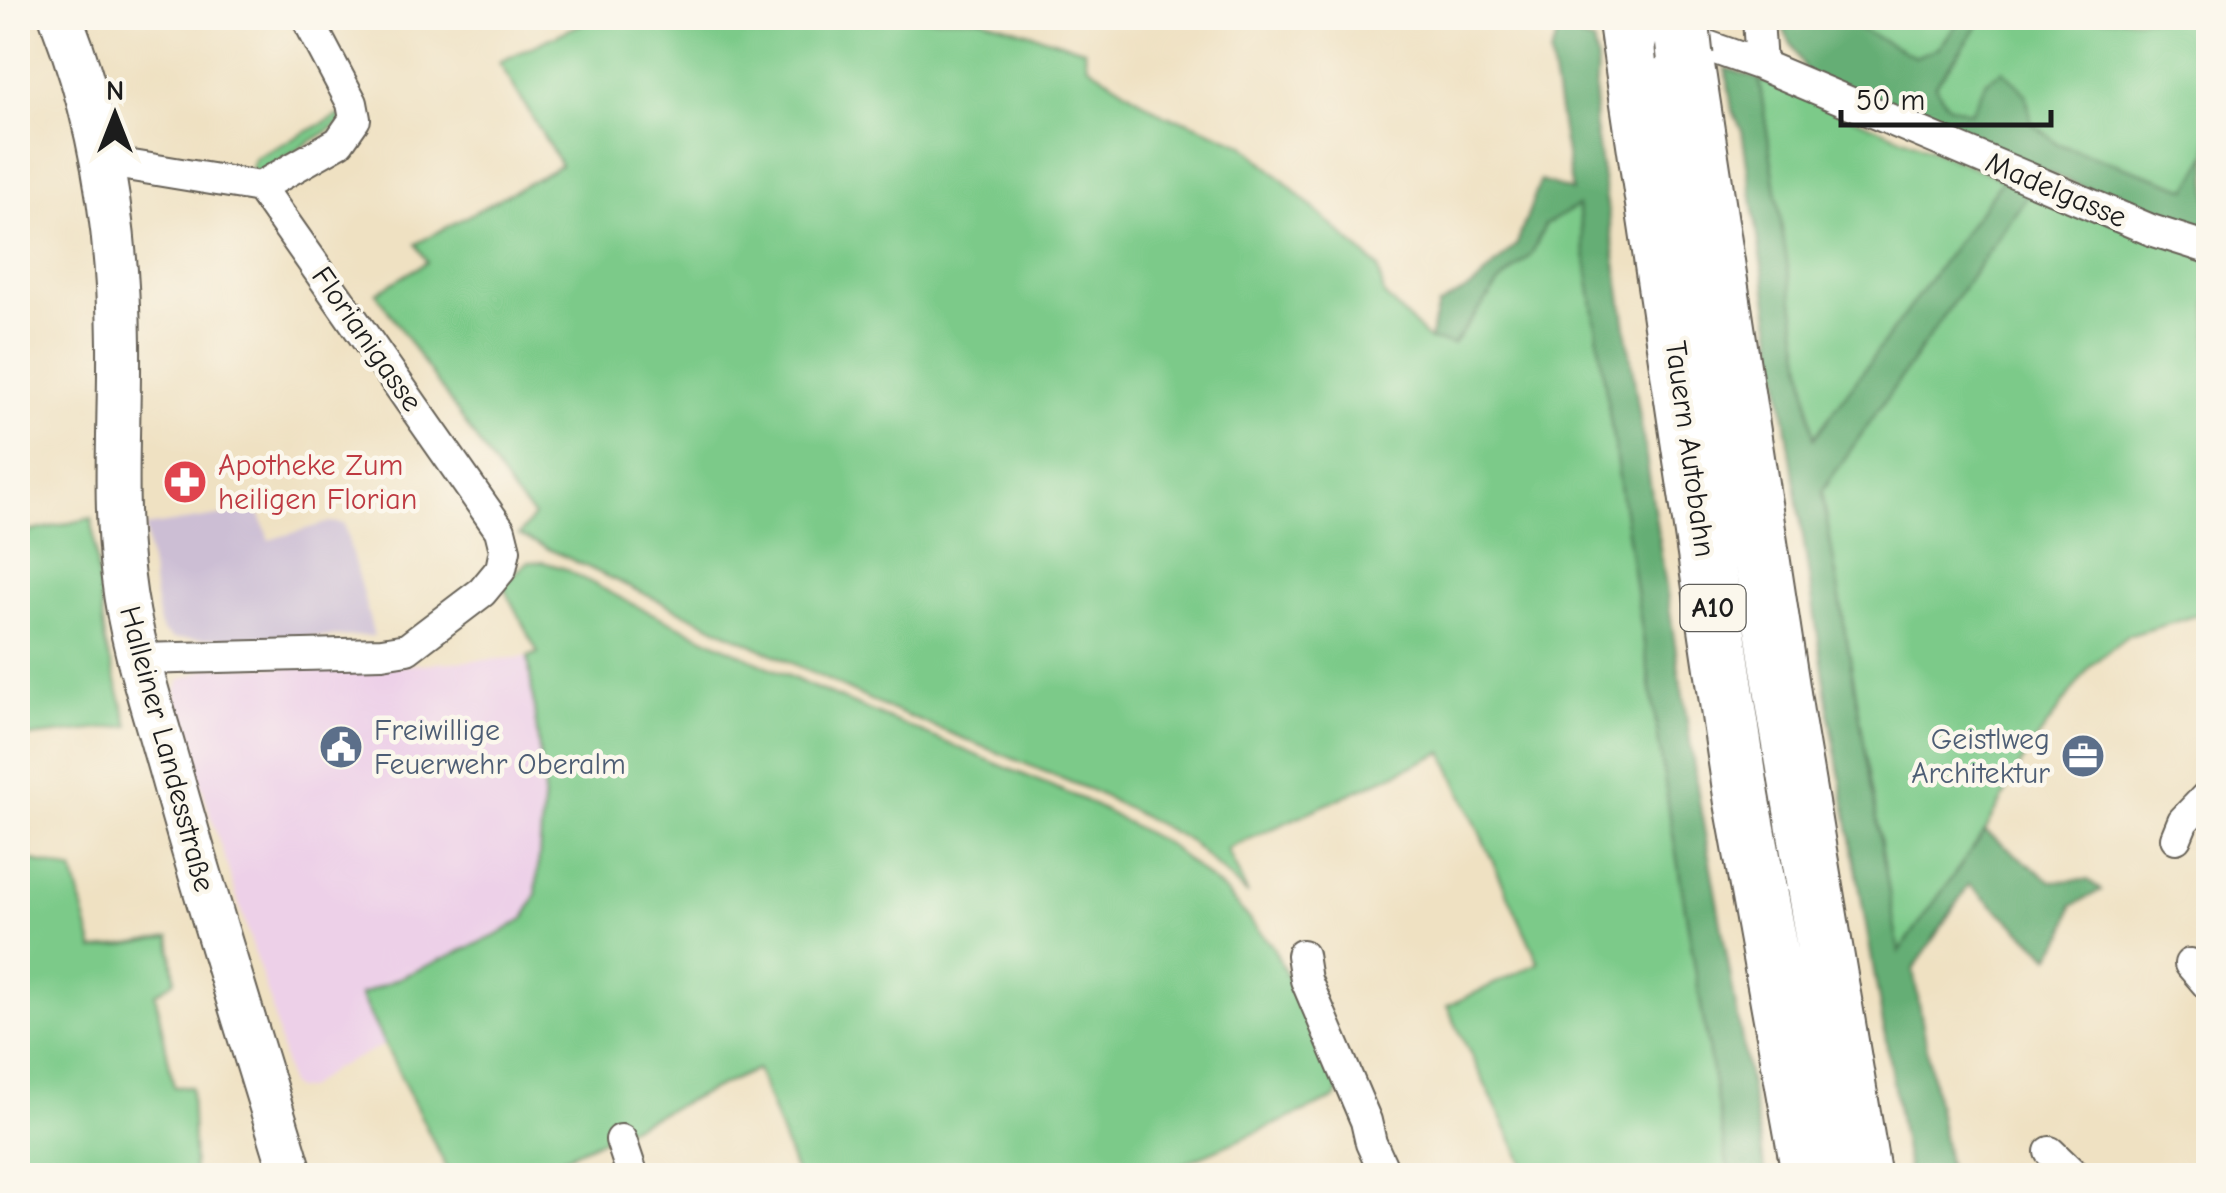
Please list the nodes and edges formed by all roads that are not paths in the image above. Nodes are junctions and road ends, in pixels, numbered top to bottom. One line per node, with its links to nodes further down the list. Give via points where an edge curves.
1 (61, 18): 7 (main road, Halleiner Landesstraße)
2 (306, 18): 8 (street, via 352,103 354,119 340,142)
3 (1758, 18): 6 (street)
4 (1627, 25): 6 (street, Madelgasse); 19 (highway, Tauern Autobahn / A10, via 1742,799)
5 (1682, 31): 20 (highway, Tauern Autobahn / A10)
6 (1761, 65): 9 (street, Madelgasse, via 2150,230)
7 (102, 161): 8 (street); 10 (main road, Halleiner Landesstraße, via 115,242 122,574)
8 (260, 187): 10 (street, Florianigasse, via 500,530 501,569 482,592 407,649)
9 (2208, 248)
10 (139, 659): 16 (main road, Halleiner Landesstraße)
11 (2208, 795): 12 (street)
12 (2176, 838)
13 (1302, 955): 18 (street, via 1306,980)
14 (621, 1140): 17 (street)
15 (2050, 1152): 21 (street)
16 (292, 1176)
17 (634, 1176)
18 (1386, 1176)
19 (1810, 1176)
20 (1863, 1176)
21 (2075, 1176)

